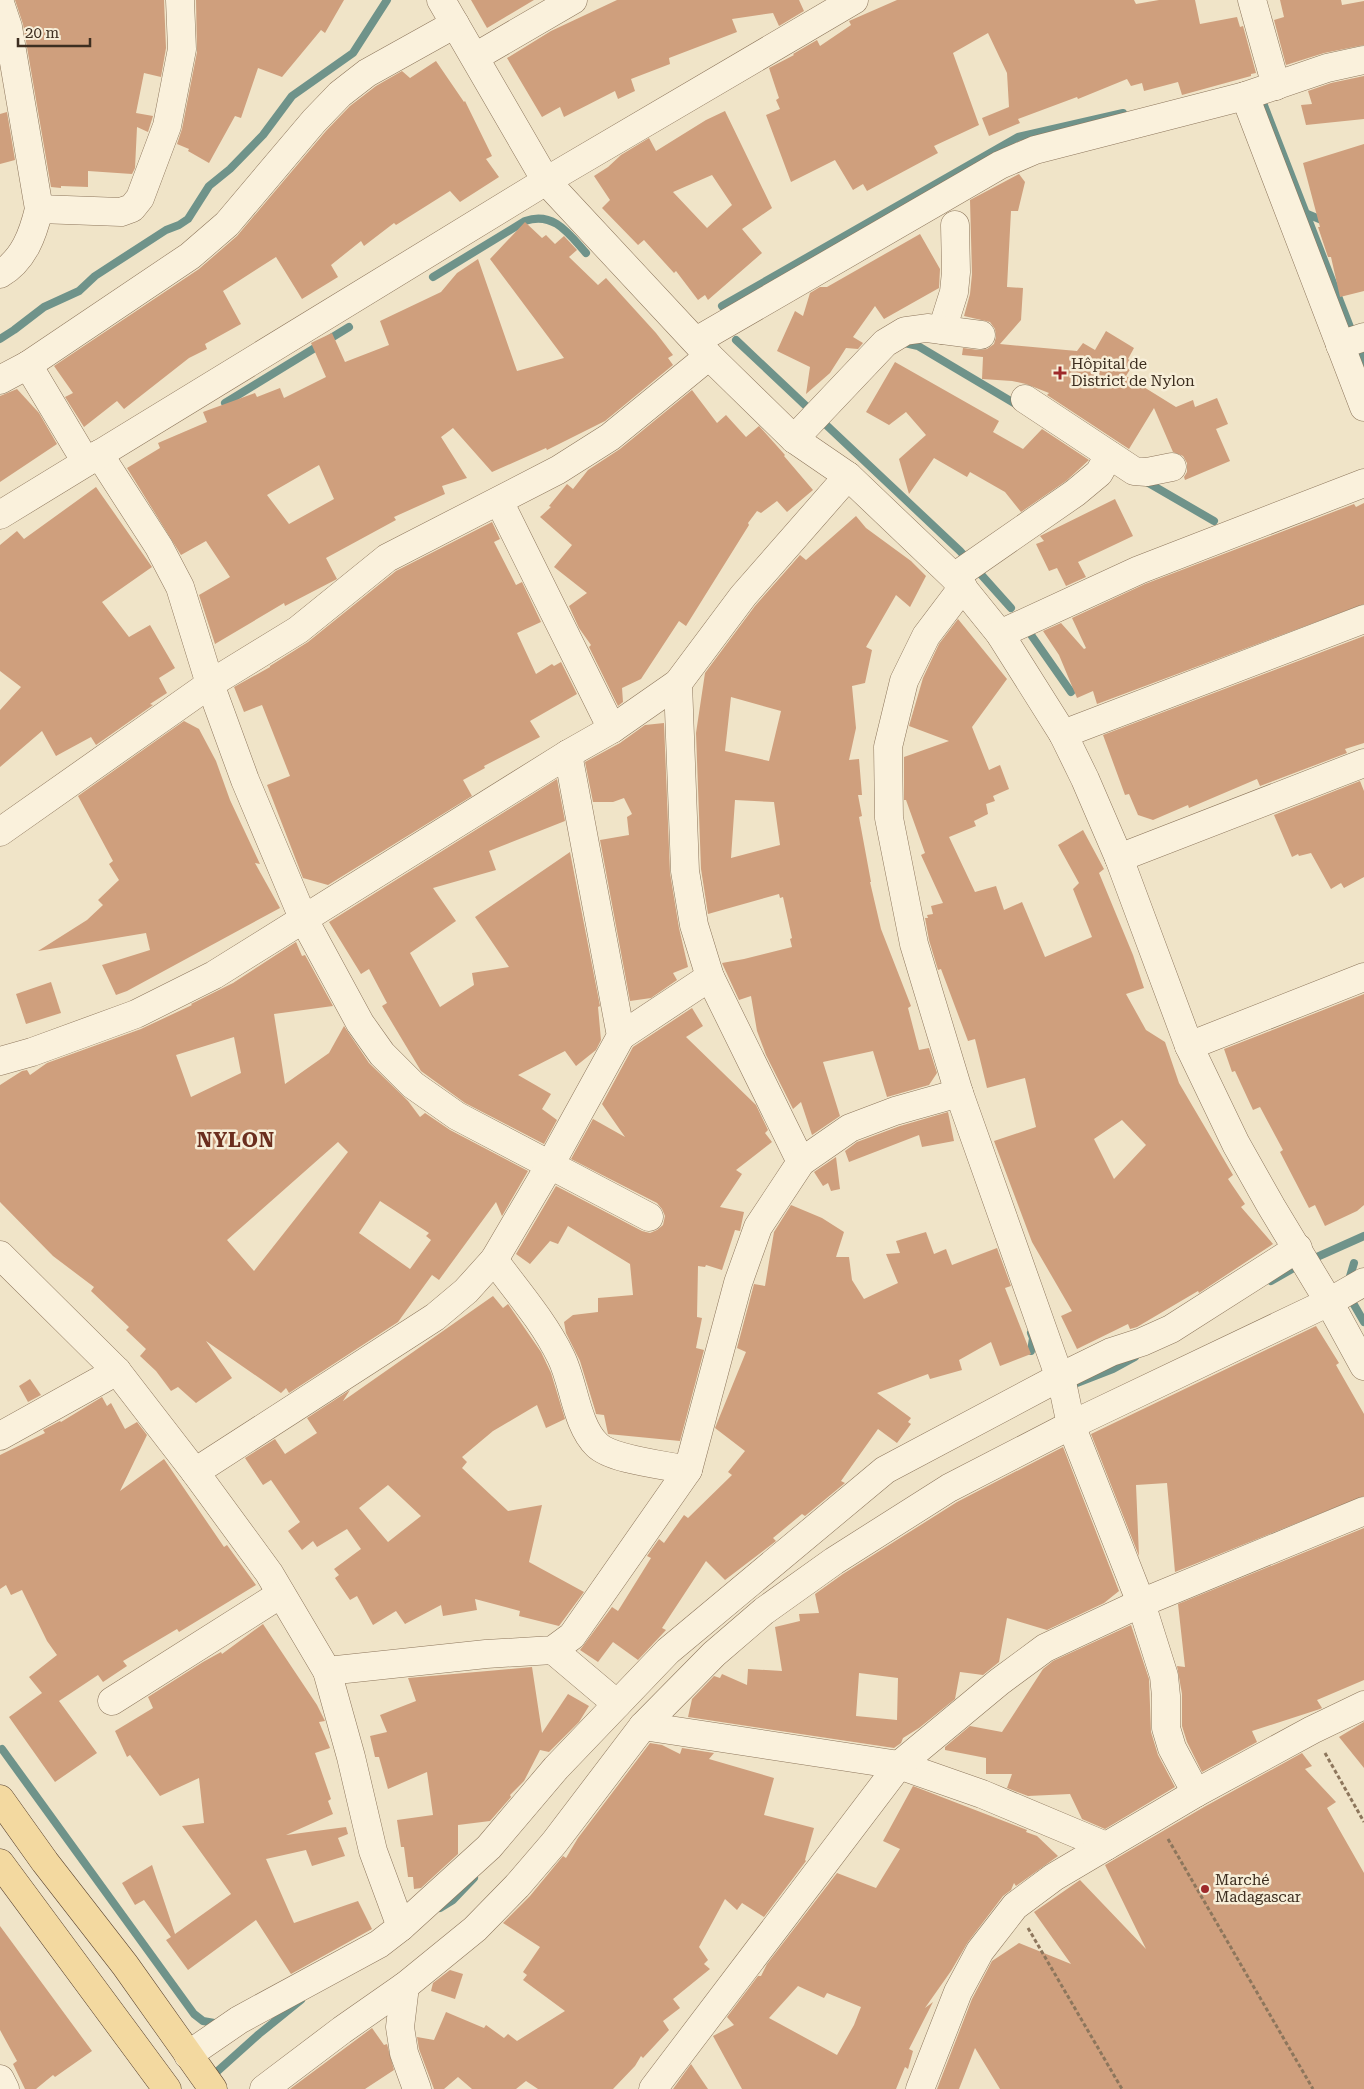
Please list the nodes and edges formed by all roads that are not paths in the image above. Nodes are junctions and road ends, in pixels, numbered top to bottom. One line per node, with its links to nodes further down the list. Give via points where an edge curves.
1 (180, 0): 12 (street, via 182,49 167,126 140,198 132,208 121,212)
2 (572, 0): 7 (street)
3 (854, 0): 11 (street)
4 (1252, 0): 9 (street)
5 (0, 3): 12 (street, via 8,27)
6 (447, 11): 7 (street); 19 (street, via 340,94 227,224 190,256)
7 (475, 58): 11 (street)
8 (1364, 60): 9 (street, via 1327,68)
9 (1276, 86): 10 (street)
10 (1245, 96): 17 (street); 18 (street, via 1035,150 1000,165)
11 (546, 181): 18 (street); 25 (street)
12 (39, 209): 14 (street, via 33,235 20,256)
13 (955, 225): 15 (street, via 954,292)
14 (0, 274)
15 (942, 330): 16 (street); 23 (street, via 904,330 884,344)
16 (981, 335)
17 (1352, 341): 22 (street)
18 (703, 348): 23 (street); 29 (street, via 610,437 558,470)
19 (28, 365): 20 (street); 25 (street)
20 (0, 380)
21 (1025, 399): 24 (street)
22 (1364, 406)
23 (794, 439): 27 (street)
24 (1109, 455): 26 (street, via 1140,473); 31 (street, via 1099,473)
25 (92, 458): 30 (street); 35 (street, via 159,547 180,587)
26 (1172, 468)
27 (848, 476): 31 (street); 34 (street, via 743,596)
28 (1364, 483): 33 (street, via 1139,570)
29 (499, 500): 35 (street, via 387,558 298,630); 36 (street)
30 (0, 516)
31 (958, 582): 33 (street); 48 (street, via 904,681 888,746 888,818 912,935)
32 (1364, 618): 37 (street)
33 (1000, 634): 37 (street)
34 (678, 683): 36 (street); 43 (street, via 685,870 694,925)
35 (210, 684): 40 (street); 42 (street, via 245,780)
36 (612, 729): 38 (street)
37 (1063, 734): 41 (street)
38 (568, 754): 42 (street); 45 (street)
39 (1364, 763): 41 (street)
40 (0, 832)
41 (1119, 858): 46 (street)
42 (303, 918): 47 (street, via 214,975 136,1014); 50 (street, via 360,1022 382,1054 413,1085 457,1116)
43 (710, 977): 45 (street); 49 (street)
44 (1364, 977): 46 (street)
45 (621, 1036): 50 (street)
46 (1189, 1046): 53 (street, via 1236,1144)
47 (0, 1061)
48 (959, 1093): 49 (street, via 850,1128); 59 (street)
49 (801, 1162): 62 (street, via 758,1228 738,1283)
50 (550, 1165): 51 (street); 54 (street)
51 (649, 1218)
52 (0, 1255): 58 (street)
53 (1304, 1259): 56 (street); 59 (street, via 1171,1329 1112,1352)
54 (494, 1260): 62 (street, via 562,1358 587,1434 597,1446 612,1454); 63 (street, via 466,1291 435,1317)
55 (1364, 1282): 56 (street)
56 (1329, 1302): 57 (street); 60 (street)
57 (1364, 1366)
58 (117, 1371): 61 (street); 63 (street)
59 (1063, 1388): 60 (street); 70 (street, via 885,1470 668,1651)
60 (1071, 1425): 66 (street); 72 (street, via 949,1488 834,1561 764,1611 714,1654)
61 (0, 1436)
62 (688, 1470): 67 (street, via 572,1636)
63 (195, 1472): 65 (street)
64 (1364, 1511): 66 (street)
65 (281, 1594): 68 (street); 69 (street)
66 (1141, 1603): 73 (street, via 1045,1648 998,1682); 74 (street, via 1164,1676 1166,1728 1172,1748)
67 (553, 1650): 68 (street, via 486,1654); 70 (street)
68 (327, 1672): 78 (street, via 373,1851)
69 (112, 1701)
70 (617, 1704): 78 (street, via 556,1768 490,1847)
71 (1364, 1705): 74 (street)
72 (642, 1726): 73 (street); 79 (street, via 554,1843 517,1886 475,1929)
73 (898, 1765): 76 (street, via 982,1794); 87 (street)
74 (1196, 1793): 76 (street)
75 (0, 1799): 80 (main road, via 125,1964)
76 (1106, 1846): 88 (street, via 1054,1877 1016,1906 980,1951 958,1992)
77 (0, 1863): 82 (main road)
78 (401, 1927): 80 (street, via 379,1944 239,2020)
79 (405, 1986): 85 (street); 86 (street, via 400,2028 404,2053)
80 (192, 2059): 84 (main road)
81 (0, 2079): 83 (street)
82 (165, 2086)
83 (5, 2089)
84 (213, 2089)
85 (264, 2089)
86 (417, 2089)
87 (653, 2089)
88 (920, 2089)

